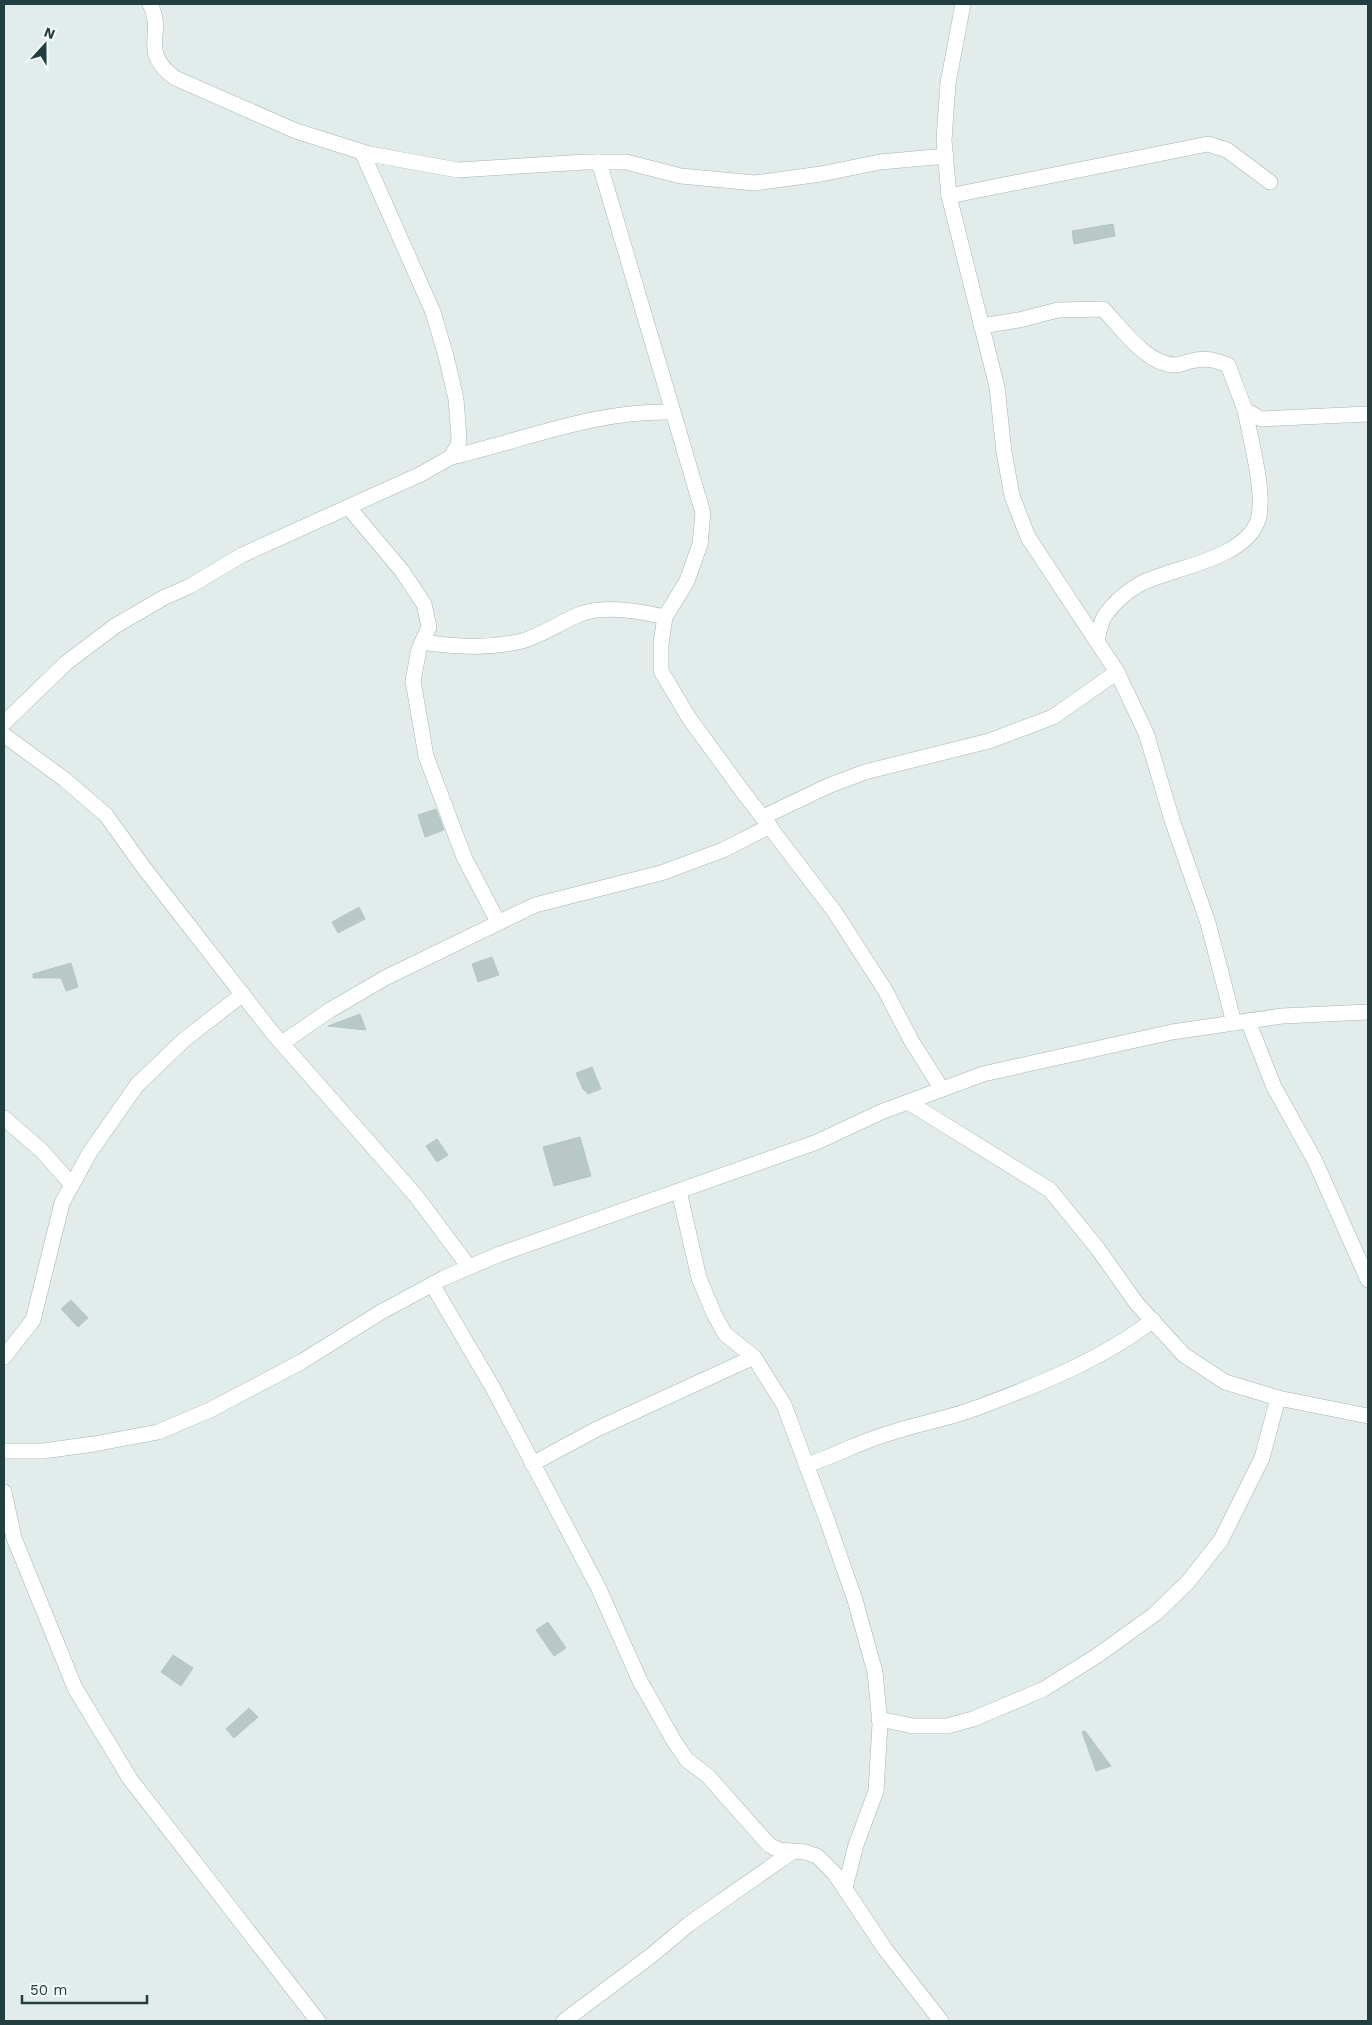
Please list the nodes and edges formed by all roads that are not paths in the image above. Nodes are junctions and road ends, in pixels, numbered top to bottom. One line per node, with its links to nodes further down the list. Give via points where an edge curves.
1 (150, 4): 3 (street, via 157,61 175,78 296,131)
2 (963, 4): 4 (street, via 948,83)
3 (362, 152): 5 (street, via 458,170); 12 (street, via 432,312 446,356 456,399 460,438)
4 (946, 156): 5 (street, via 880,162 756,183 681,176 626,162); 7 (street)
5 (599, 162): 10 (street)
6 (1270, 182): 7 (street, via 1227,150 1208,144)
7 (949, 196): 8 (street)
8 (981, 326): 9 (street, via 1058,310 1103,309 1137,347 1154,359 1176,365 1208,357 1228,365); 15 (street, via 997,387 1012,496 1028,537)
9 (1245, 410): 11 (street, via 1260,419); 15 (street, via 1260,493 1258,518 1253,531 1241,543 1219,555 1142,582 1118,600 1104,618)
10 (671, 412): 12 (street, via 612,415); 14 (street, via 703,513 700,544 690,572)
11 (1368, 414)
12 (451, 457): 13 (street)
13 (349, 508): 16 (street, via 402,571 424,604 429,627); 18 (street, via 242,555 115,626 66,663)
14 (665, 617): 16 (street, via 606,610 580,614 524,641 462,648); 20 (street, via 661,671 689,718)
15 (1097, 639): 17 (street)
16 (422, 642): 21 (street, via 413,681 426,756 464,856)
17 (1118, 672): 20 (street, via 1053,716 989,741 865,772 828,786); 24 (street, via 1146,733)
18 (4, 723)
19 (4, 735): 22 (street, via 106,815)
20 (767, 822): 21 (street, via 723,850 661,873 535,905); 26 (street, via 834,910)
21 (498, 922): 25 (street, via 385,978 330,1010)
22 (243, 994): 25 (street); 29 (street, via 185,1038 137,1085 90,1152)
23 (1368, 1012): 24 (street, via 1282,1016)
24 (1241, 1022): 26 (street, via 1124,1041 983,1074); 32 (street, via 1315,1161)
25 (282, 1044): 31 (street, via 416,1196)
26 (942, 1089): 27 (street)
27 (908, 1102): 30 (street, via 817,1142); 34 (street, via 1050,1190)
28 (4, 1118): 29 (street, via 42,1151)
29 (72, 1185): 36 (street, via 62,1203 33,1320)
30 (678, 1191): 31 (street); 35 (street, via 699,1278 714,1314 725,1334)
31 (470, 1267): 33 (street)
32 (1368, 1280)
33 (432, 1284): 39 (street, via 380,1312 301,1362 210,1410 158,1432 94,1444); 40 (street, via 493,1388)
34 (1153, 1320): 37 (street, via 1184,1355 1225,1382); 41 (street, via 1126,1341 978,1407 856,1444 833,1457)
35 (754, 1357): 40 (street, via 597,1429); 41 (street, via 784,1405)
36 (4, 1358)
37 (1278, 1398): 38 (street); 43 (street, via 1262,1458 1221,1540 1188,1582 1155,1614 1044,1690 981,1716 947,1726 913,1726)
38 (1368, 1416)
39 (4, 1451)
40 (532, 1464): 44 (street, via 598,1587 640,1681 674,1741 769,1845)
41 (806, 1464): 43 (street, via 857,1609 875,1672)
42 (4, 1492): 46 (street, via 14,1538 75,1688 130,1779)
43 (879, 1719): 45 (street, via 876,1790)
44 (792, 1852): 45 (street, via 818,1856); 47 (street, via 689,1924)
45 (845, 1888): 48 (street, via 885,1949)
46 (318, 2021)
47 (564, 2021)
48 (941, 2021)

